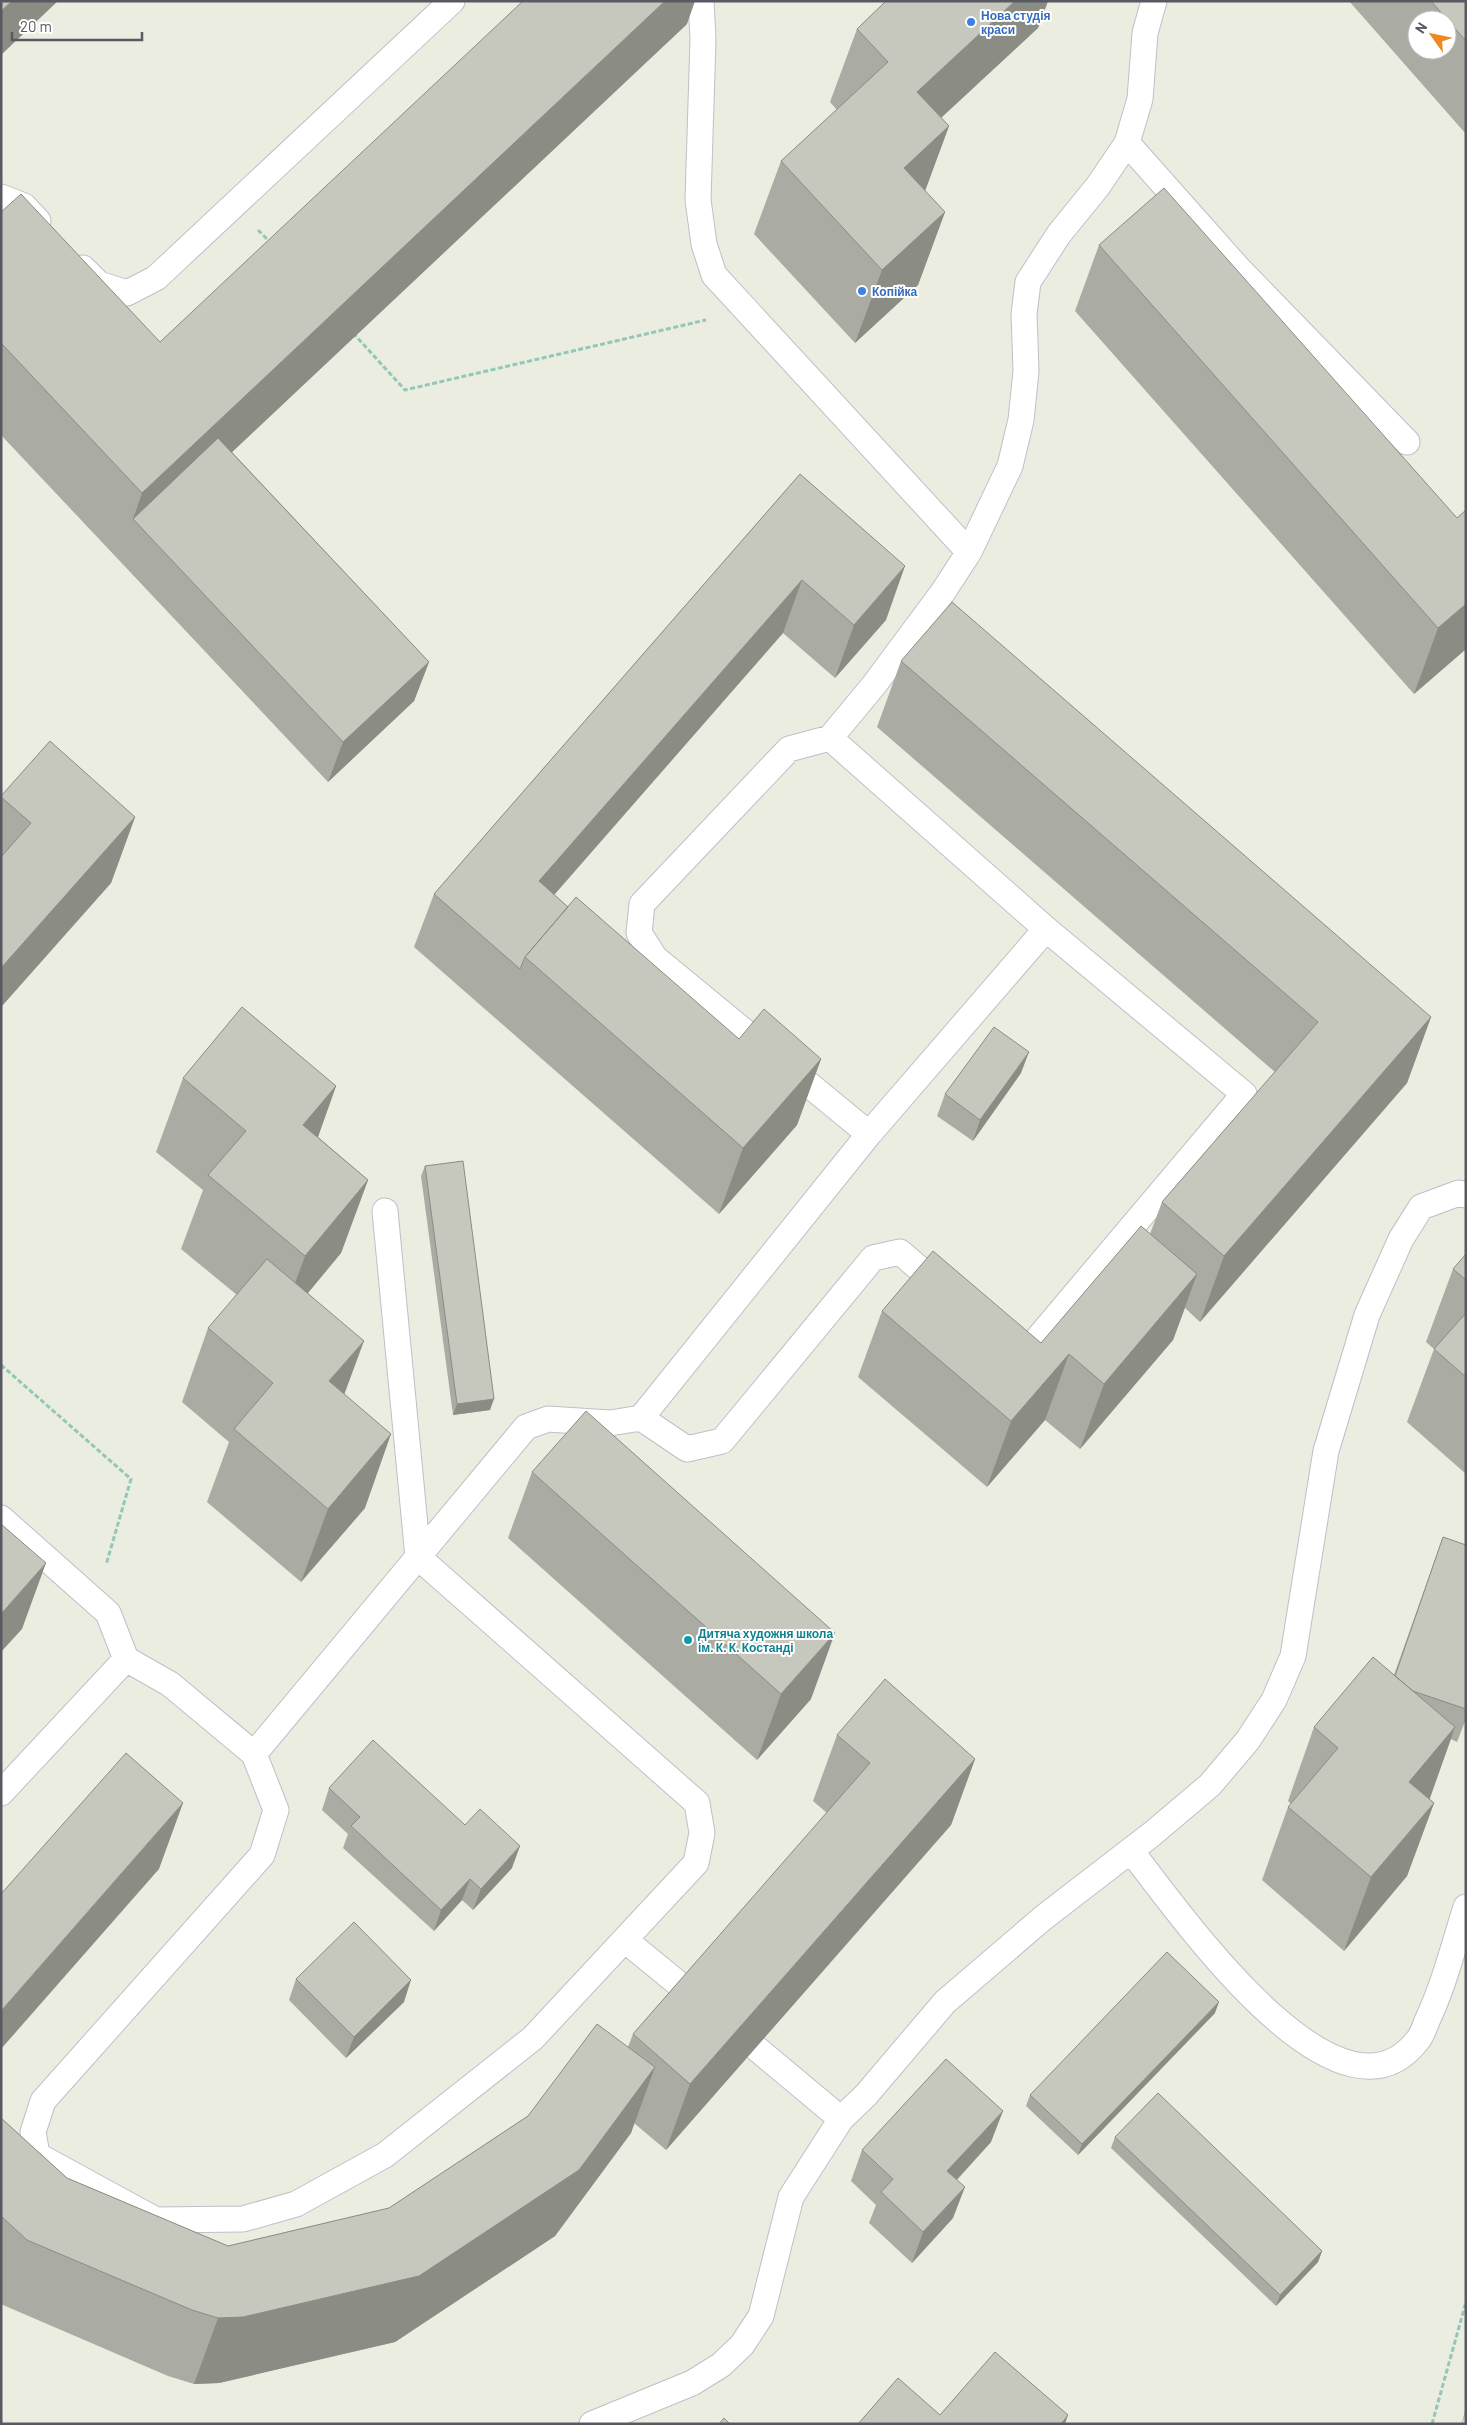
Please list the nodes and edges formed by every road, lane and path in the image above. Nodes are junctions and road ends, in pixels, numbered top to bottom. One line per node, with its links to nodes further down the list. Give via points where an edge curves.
1 (452, 1): 6 (lane)
2 (701, 1): 8 (lane, via 703,39 698,200 704,244 714,275)
3 (1154, 1): 4 (lane, via 1144,34 1140,99)
4 (1127, 143): 10 (lane, via 1238,268); 11 (lane, via 1098,186 1059,234 1028,282 1024,314 1026,371 1021,420 1010,466)
5 (1, 197): 6 (lane, via 24,206 99,284 127,293 156,278)
6 (236, 205): 7 (path)
7 (275, 248)
8 (747, 311): 9 (path, via 405,390); 11 (lane)
9 (346, 326)
10 (1407, 442)
11 (969, 552): 12 (lane, via 874,685)
12 (830, 738): 13 (lane); 14 (lane, via 789,749 642,904 639,933 655,958)
13 (1046, 929): 14 (lane); 18 (lane, via 1244,1094 1023,1356)
14 (869, 1134): 20 (lane)
15 (1466, 1195): 27 (lane, via 1459,1193 1421,1206 1401,1239 1367,1315 1326,1451 1293,1656 1274,1700 1248,1740 1210,1785)
16 (385, 1211): 22 (lane)
17 (965, 1307): 20 (lane, via 900,1252 873,1258 722,1441 687,1449)
18 (994, 1332)
19 (1, 1365): 23 (path, via 131,1479)
20 (641, 1418): 22 (lane, via 610,1423 548,1419 526,1427)
21 (1, 1518): 23 (lane)
22 (418, 1557): 25 (lane); 29 (lane, via 697,1803 702,1833 696,1863)
23 (96, 1602): 24 (lane, via 108,1614)
24 (126, 1659): 25 (lane, via 170,1684); 26 (lane)
25 (254, 1754): 29 (lane, via 276,1810 262,1855 42,2101 33,2132 37,2155 156,2220 243,2219 296,2204 385,2156 532,2038)
26 (1, 1793)
27 (1130, 1851): 28 (lane, via 1227,1970 1267,2012 1308,2044 1349,2064 1369,2067 1389,2063 1418,2041 1436,2003); 32 (lane, via 1043,1918 945,2002 866,2096)
28 (1466, 1907)
29 (625, 1940): 30 (lane)
30 (697, 1999)
31 (756, 2048): 32 (lane)
32 (841, 2119): 34 (lane, via 791,2197 761,2316 742,2345 721,2365 692,2383)
33 (1466, 2302): 35 (path)
34 (592, 2424)
35 (1432, 2424)

